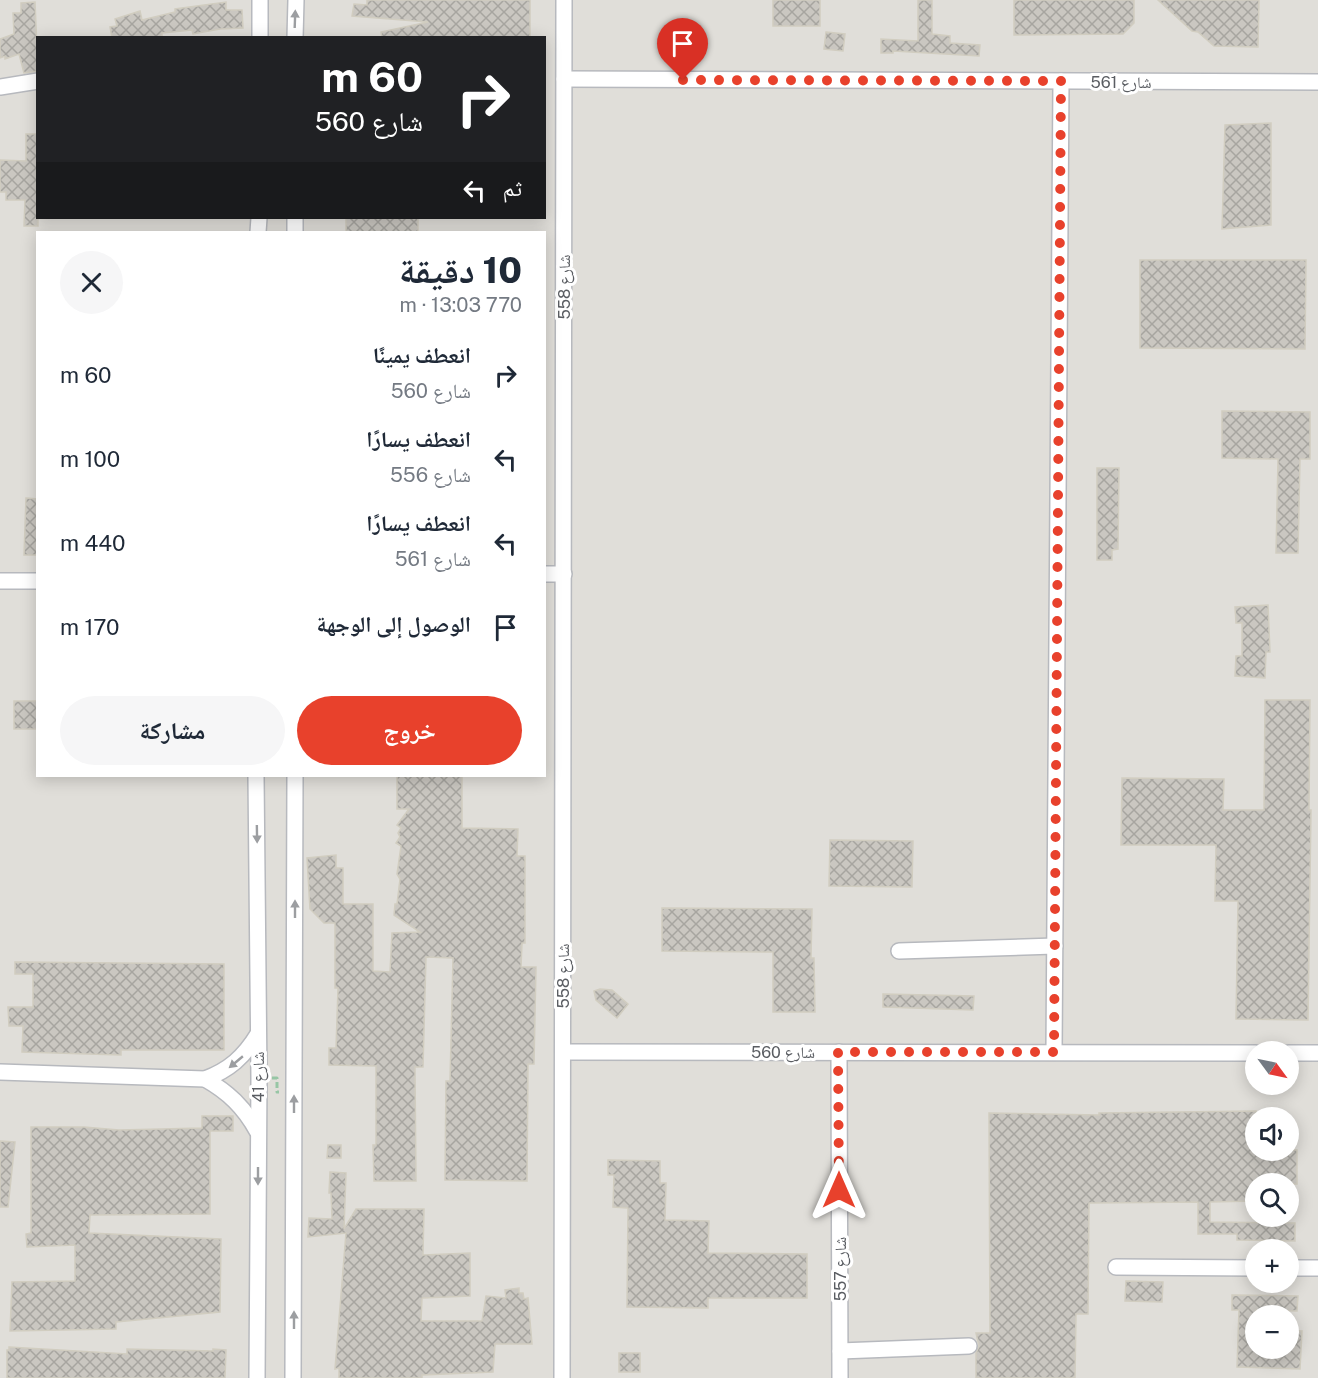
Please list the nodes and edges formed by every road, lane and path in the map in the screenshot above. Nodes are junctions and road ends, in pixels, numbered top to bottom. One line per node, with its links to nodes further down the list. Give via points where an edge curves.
1 (260, 0): 4 (street)
2 (296, 0): 5 (street, one-way to 2)
3 (564, 0): 6 (street, شارع 558)
4 (260, 36)
5 (295, 36)
6 (564, 79): 8 (street, شارع 561); 12 (street, شارع 558)
7 (36, 81): 10 (street)
8 (1061, 81): 9 (street, شارع 561); 17 (street)
9 (1318, 82)
10 (0, 87)
11 (546, 574): 12 (street)
12 (564, 574): 20 (street, شارع 558)
13 (0, 581): 14 (street)
14 (36, 581)
15 (256, 777): 19 (street, شارع 41, one-way to 19)
16 (295, 777): 29 (street, one-way to 16)
17 (1055, 946): 18 (street); 22 (street)
18 (899, 951)
19 (258, 1034): 27 (street, شارع 41); 28 (street, one-way to 28, via 236,1062)
20 (563, 1052): 21 (street, شارع 560); 39 (street, شارع 558)
21 (838, 1052): 22 (street, شارع 560); 36 (street, شارع 557)
22 (1054, 1052): 23 (street, شارع 560)
23 (1245, 1053)
24 (1299, 1053): 25 (street)
25 (1318, 1053)
26 (0, 1072): 28 (street)
27 (259, 1078): 29 (path, via 277,1078 277,1092); 30 (street, شارع 41)
28 (204, 1079): 30 (street, via 236,1101)
29 (294, 1092): 38 (street, one-way to 29)
30 (258, 1133): 37 (street, شارع 41, one-way to 37)
31 (1116, 1267): 32 (street)
32 (1245, 1268)
33 (1299, 1268): 34 (street)
34 (1318, 1268)
35 (969, 1346): 36 (street)
36 (840, 1351): 40 (street, شارع 557)
37 (257, 1378)
38 (294, 1378)
39 (562, 1378)
40 (840, 1378)

